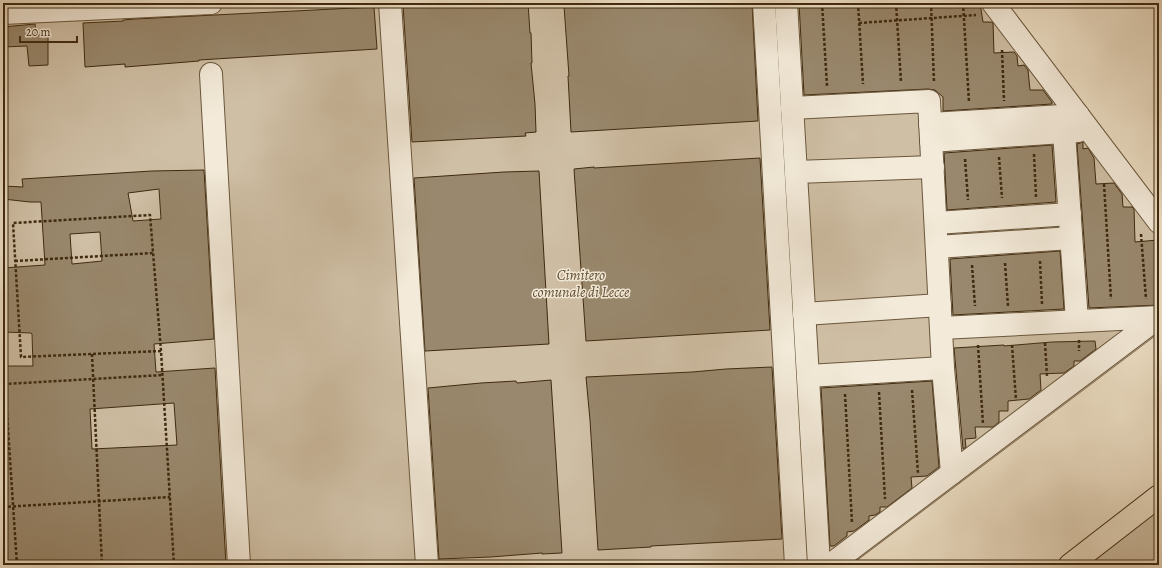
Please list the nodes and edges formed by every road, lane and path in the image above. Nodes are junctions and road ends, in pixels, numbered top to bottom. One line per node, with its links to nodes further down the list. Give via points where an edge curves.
1 (211, 3): 11 (lane)
2 (390, 3): 79 (lane)
3 (764, 3): 80 (lane)
4 (786, 3): 22 (lane)
5 (822, 3): 21 (path)
6 (858, 3): 15 (path)
7 (896, 3): 14 (path)
8 (931, 3): 13 (path)
9 (963, 3): 12 (path)
10 (997, 8): 12 (path); 23 (lane)
11 (3, 13)
12 (964, 16): 13 (path); 25 (path)
13 (932, 18): 14 (path); 18 (path, via 934,94)
14 (897, 20): 15 (path); 19 (path)
15 (859, 23): 20 (path)
16 (1002, 44): 24 (path)
17 (211, 74): 78 (lane)
18 (930, 101): 19 (lane); 26 (lane)
19 (903, 102): 20 (lane)
20 (865, 104): 21 (lane)
21 (828, 106): 22 (lane)
22 (792, 108): 30 (lane)
23 (1083, 122): 24 (lane); 27 (lane); 37 (lane)
24 (1001, 128): 25 (lane); 28 (lane); 34 (path)
25 (966, 130): 26 (lane); 35 (path)
26 (931, 132): 29 (lane)
27 (1064, 132): 28 (lane); 32 (lane)
28 (1032, 134): 33 (path)
29 (933, 166): 30 (lane); 36 (lane)
30 (796, 172): 46 (lane)
31 (1103, 177): 47 (path)
32 (1070, 214): 33 (lane); 38 (lane)
33 (1037, 216): 34 (lane)
34 (1003, 218): 35 (lane)
35 (969, 221): 36 (lane)
36 (936, 223): 42 (lane)
37 (1150, 228): 48 (path)
38 (1071, 238): 39 (lane); 49 (lane)
39 (1039, 240): 40 (lane); 50 (path)
40 (1004, 242): 41 (lane); 51 (path)
41 (971, 245): 42 (lane); 52 (path)
42 (937, 247): 45 (lane)
43 (154, 253): 44 (path); 44 (path, via 150,215 128,216 13,223); 54 (path)
44 (15, 261): 55 (path, via 21,357)
45 (940, 305): 46 (lane); 53 (lane)
46 (804, 314): 61 (lane)
47 (1112, 319): 48 (lane); 49 (lane)
48 (1152, 320): 50 (lane); 63 (lane)
49 (1077, 321): 50 (lane)
50 (1044, 329): 51 (lane); 63 (path)
51 (1010, 331): 52 (lane); 64 (path)
52 (977, 333): 53 (lane); 65 (path)
53 (942, 335): 56 (lane)
54 (161, 351): 55 (path); 60 (path)
55 (92, 354): 62 (path)
56 (943, 368): 57 (lane); 66 (lane)
57 (911, 370): 58 (lane); 69 (path)
58 (878, 372): 59 (lane); 73 (path)
59 (844, 374): 61 (lane); 74 (path)
60 (163, 375): 62 (path); 68 (path)
61 (808, 376): 81 (lane)
62 (93, 379): 70 (path); 71 (path, via 5,384)
63 (1049, 400): 64 (lane)
64 (1018, 423): 65 (lane)
65 (985, 448): 66 (lane)
66 (952, 473): 69 (lane)
67 (1159, 496): 83 (main road)
68 (170, 497): 70 (path); 77 (path)
69 (920, 497): 73 (lane)
70 (99, 500): 71 (path); 76 (path)
71 (14, 506): 72 (path); 75 (path)
72 (3, 507)
73 (887, 522): 74 (lane)
74 (854, 547): 82 (lane)
75 (17, 565)
76 (102, 565)
77 (174, 565)
78 (239, 565)
79 (427, 565)
80 (796, 565)
81 (819, 565)
82 (830, 565)
83 (1070, 565)

